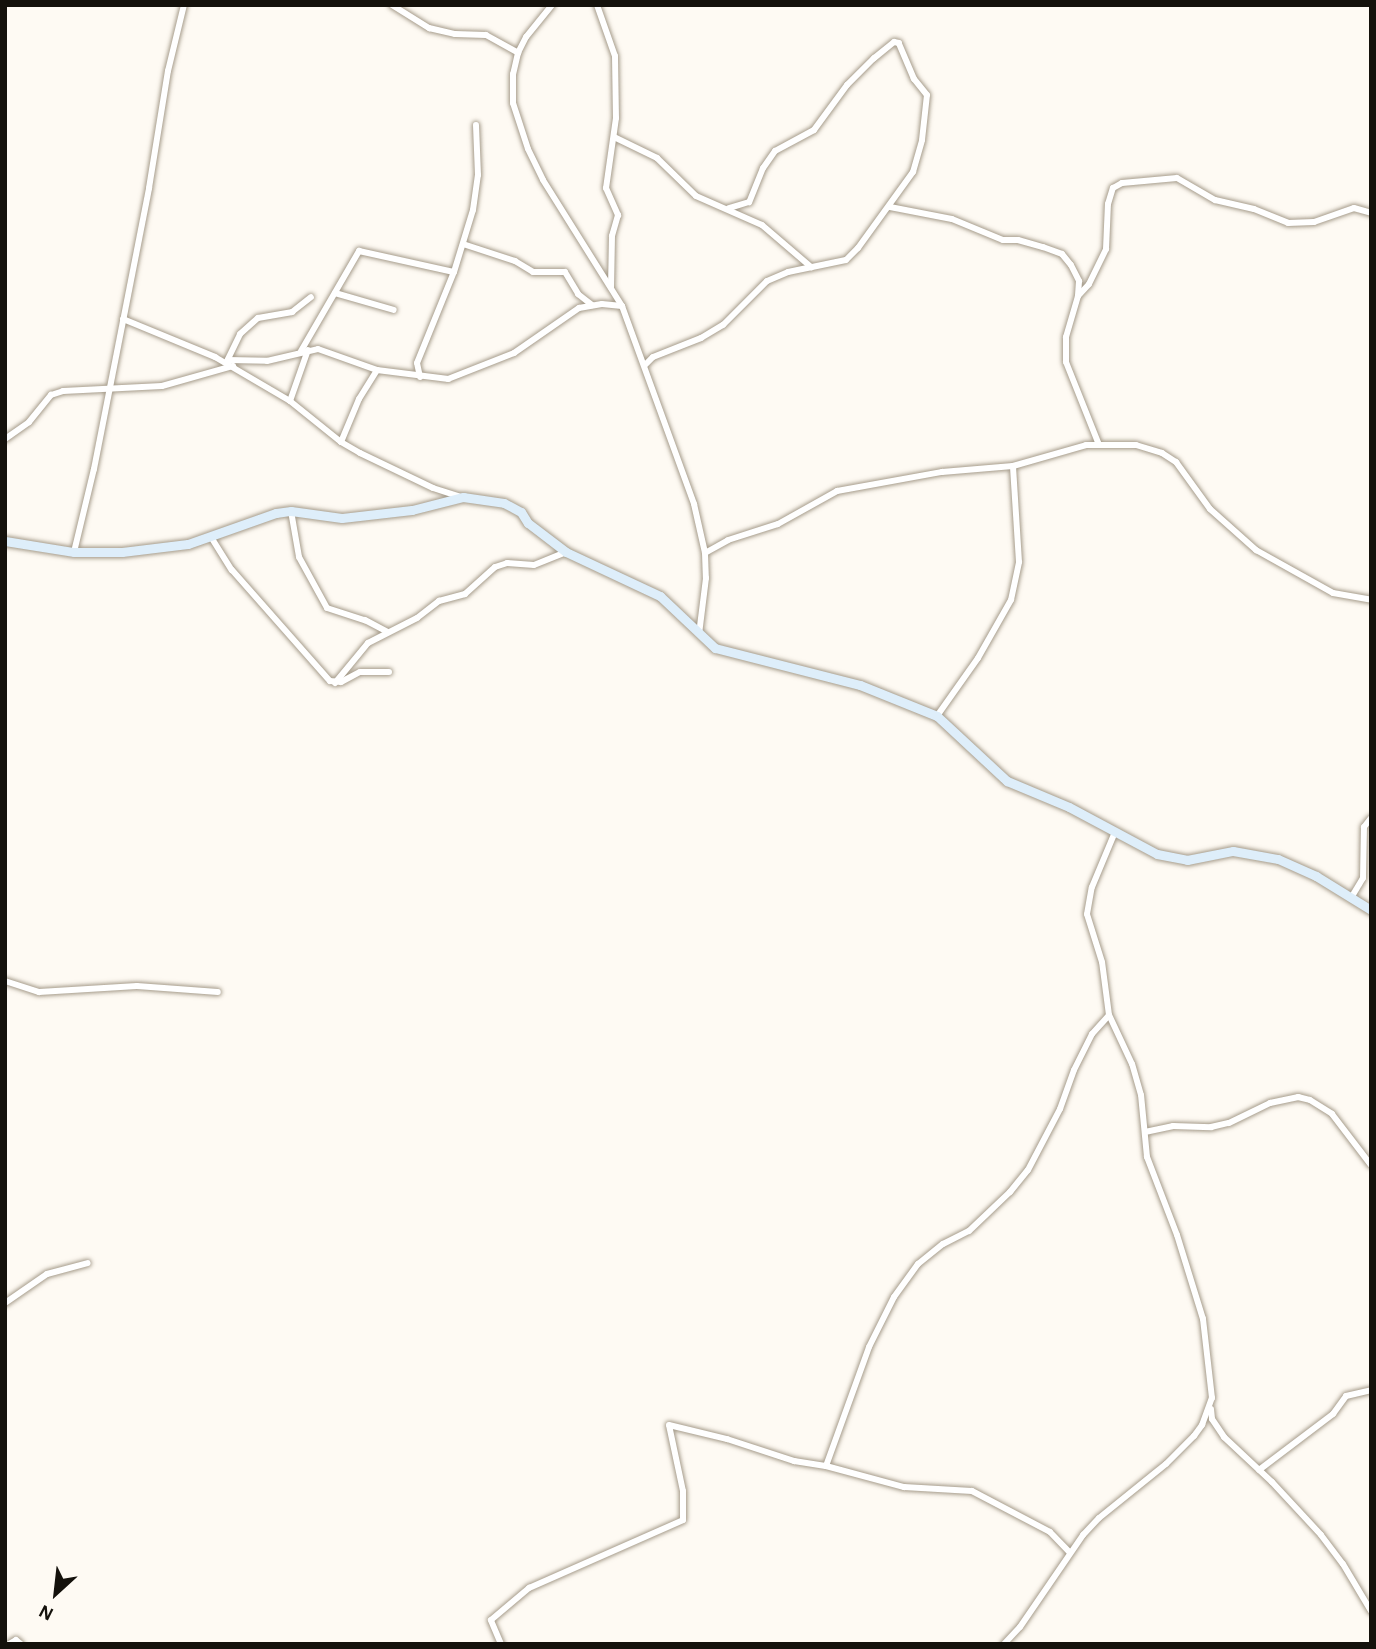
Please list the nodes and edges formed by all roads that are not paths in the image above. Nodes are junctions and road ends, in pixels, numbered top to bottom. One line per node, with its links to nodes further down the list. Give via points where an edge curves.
1 (184, 5): 21 (street)
2 (392, 5): 5 (street, via 429,28 486,35)
3 (552, 5): 5 (street)
4 (597, 5): 7 (street, via 615,56)
5 (518, 53): 14 (street, via 511,89 528,149)
6 (476, 125): 11 (street, via 477,190)
7 (614, 137): 9 (street, via 657,158 696,196); 14 (street, via 606,188 618,215 612,236)
8 (890, 207): 9 (street, via 918,158 928,101 899,43 894,42 836,97 814,130 775,151 749,202); 12 (street, via 846,260); 16 (street, via 952,219 1003,240 1062,254 1079,281)
9 (729, 208): 12 (street, via 771,231)
10 (1371, 213): 16 (street, via 1354,208 1314,222 1288,223 1215,200 1177,178 1122,183 1113,188 1108,204 1106,249)
11 (463, 244): 13 (street); 18 (street, via 515,261 533,272 565,272 578,295)
12 (811, 267): 24 (street, via 767,281 723,326 653,357)
13 (454, 272): 15 (street, via 359,251); 26 (street, via 417,363)
14 (611, 287): 19 (street)
15 (335, 293): 20 (street); 22 (street)
16 (1078, 296): 31 (street, via 1066,337 1066,362)
17 (311, 297): 23 (street, via 292,312 258,318 240,334)
18 (592, 305): 19 (street); 26 (street, via 570,312 514,353 467,374 448,379)
19 (622, 306): 24 (street)
20 (394, 310)
21 (123, 319): 23 (street); 27 (street)
22 (304, 351): 23 (street, via 267,361); 25 (street, via 328,351); 28 (street)
23 (229, 363): 27 (street, via 162,386); 28 (street)
24 (645, 365): 39 (street, via 694,504)
25 (377, 370): 26 (street); 30 (street)
26 (420, 377)
27 (109, 389): 29 (street, via 51,395 29,422); 37 (street)
28 (290, 401): 30 (street)
29 (5, 439)
30 (341, 442): 33 (street, via 406,477)
31 (1099, 445): 32 (street); 40 (street, via 1136,446 1162,453 1187,474 1210,509 1256,551 1333,593)
32 (1013, 466): 39 (street, via 942,472 837,491 778,524 728,540); 45 (street, via 1019,562 1011,600)
33 (463, 497): 34 (street, via 412,510 342,518); 38 (street, via 505,503)
34 (291, 511): 35 (street); 41 (street, via 299,557 327,608)
35 (211, 537): 37 (street, via 168,548); 44 (street, via 232,570)
36 (5, 541): 37 (street)
37 (75, 552)
38 (566, 552): 41 (street, via 534,565 495,567 465,594 439,601); 42 (street, via 660,596)
39 (705, 553): 42 (street)
40 (1371, 600)
41 (388, 632): 44 (street, via 368,643)
42 (699, 636): 45 (street, via 715,649 860,685)
43 (389, 672): 44 (street, via 360,672)
44 (335, 683)
45 (937, 716): 47 (street, via 1007,781)
46 (1371, 818): 48 (street, via 1364,827 1363,878)
47 (1115, 832): 48 (street, via 1172,858 1187,860 1233,851 1278,859); 52 (street, via 1092,887 1087,914 1102,962)
48 (1350, 898): 49 (street)
49 (1371, 911)
50 (5, 981): 51 (street, via 39,992 137,986)
51 (218, 992)
52 (1109, 1015): 53 (street, via 1137,1079); 59 (street, via 1092,1034 1028,1170 969,1231 918,1264 894,1297 869,1347)
53 (1145, 1132): 54 (street, via 1230,1123 1270,1102 1298,1097 1332,1114); 58 (street, via 1147,1157 1203,1319 1213,1386)
54 (1371, 1165)
55 (88, 1263): 56 (street, via 47,1274)
56 (5, 1303)
57 (1371, 1390): 60 (street, via 1346,1396 1333,1414)
58 (1211, 1407): 60 (street, via 1212,1419 1224,1437); 61 (street, via 1194,1436 1099,1518)
59 (826, 1466): 61 (street, via 916,1489 972,1491 1050,1532); 65 (street, via 669,1425 683,1491 683,1520 529,1588 491,1620)
60 (1259, 1470): 62 (street, via 1321,1535)
61 (1069, 1552): 66 (street, via 1031,1612)
62 (1371, 1611)
63 (9, 1644): 64 (street, via 16,1640)
64 (20, 1644)
65 (500, 1644)
66 (1004, 1644)

